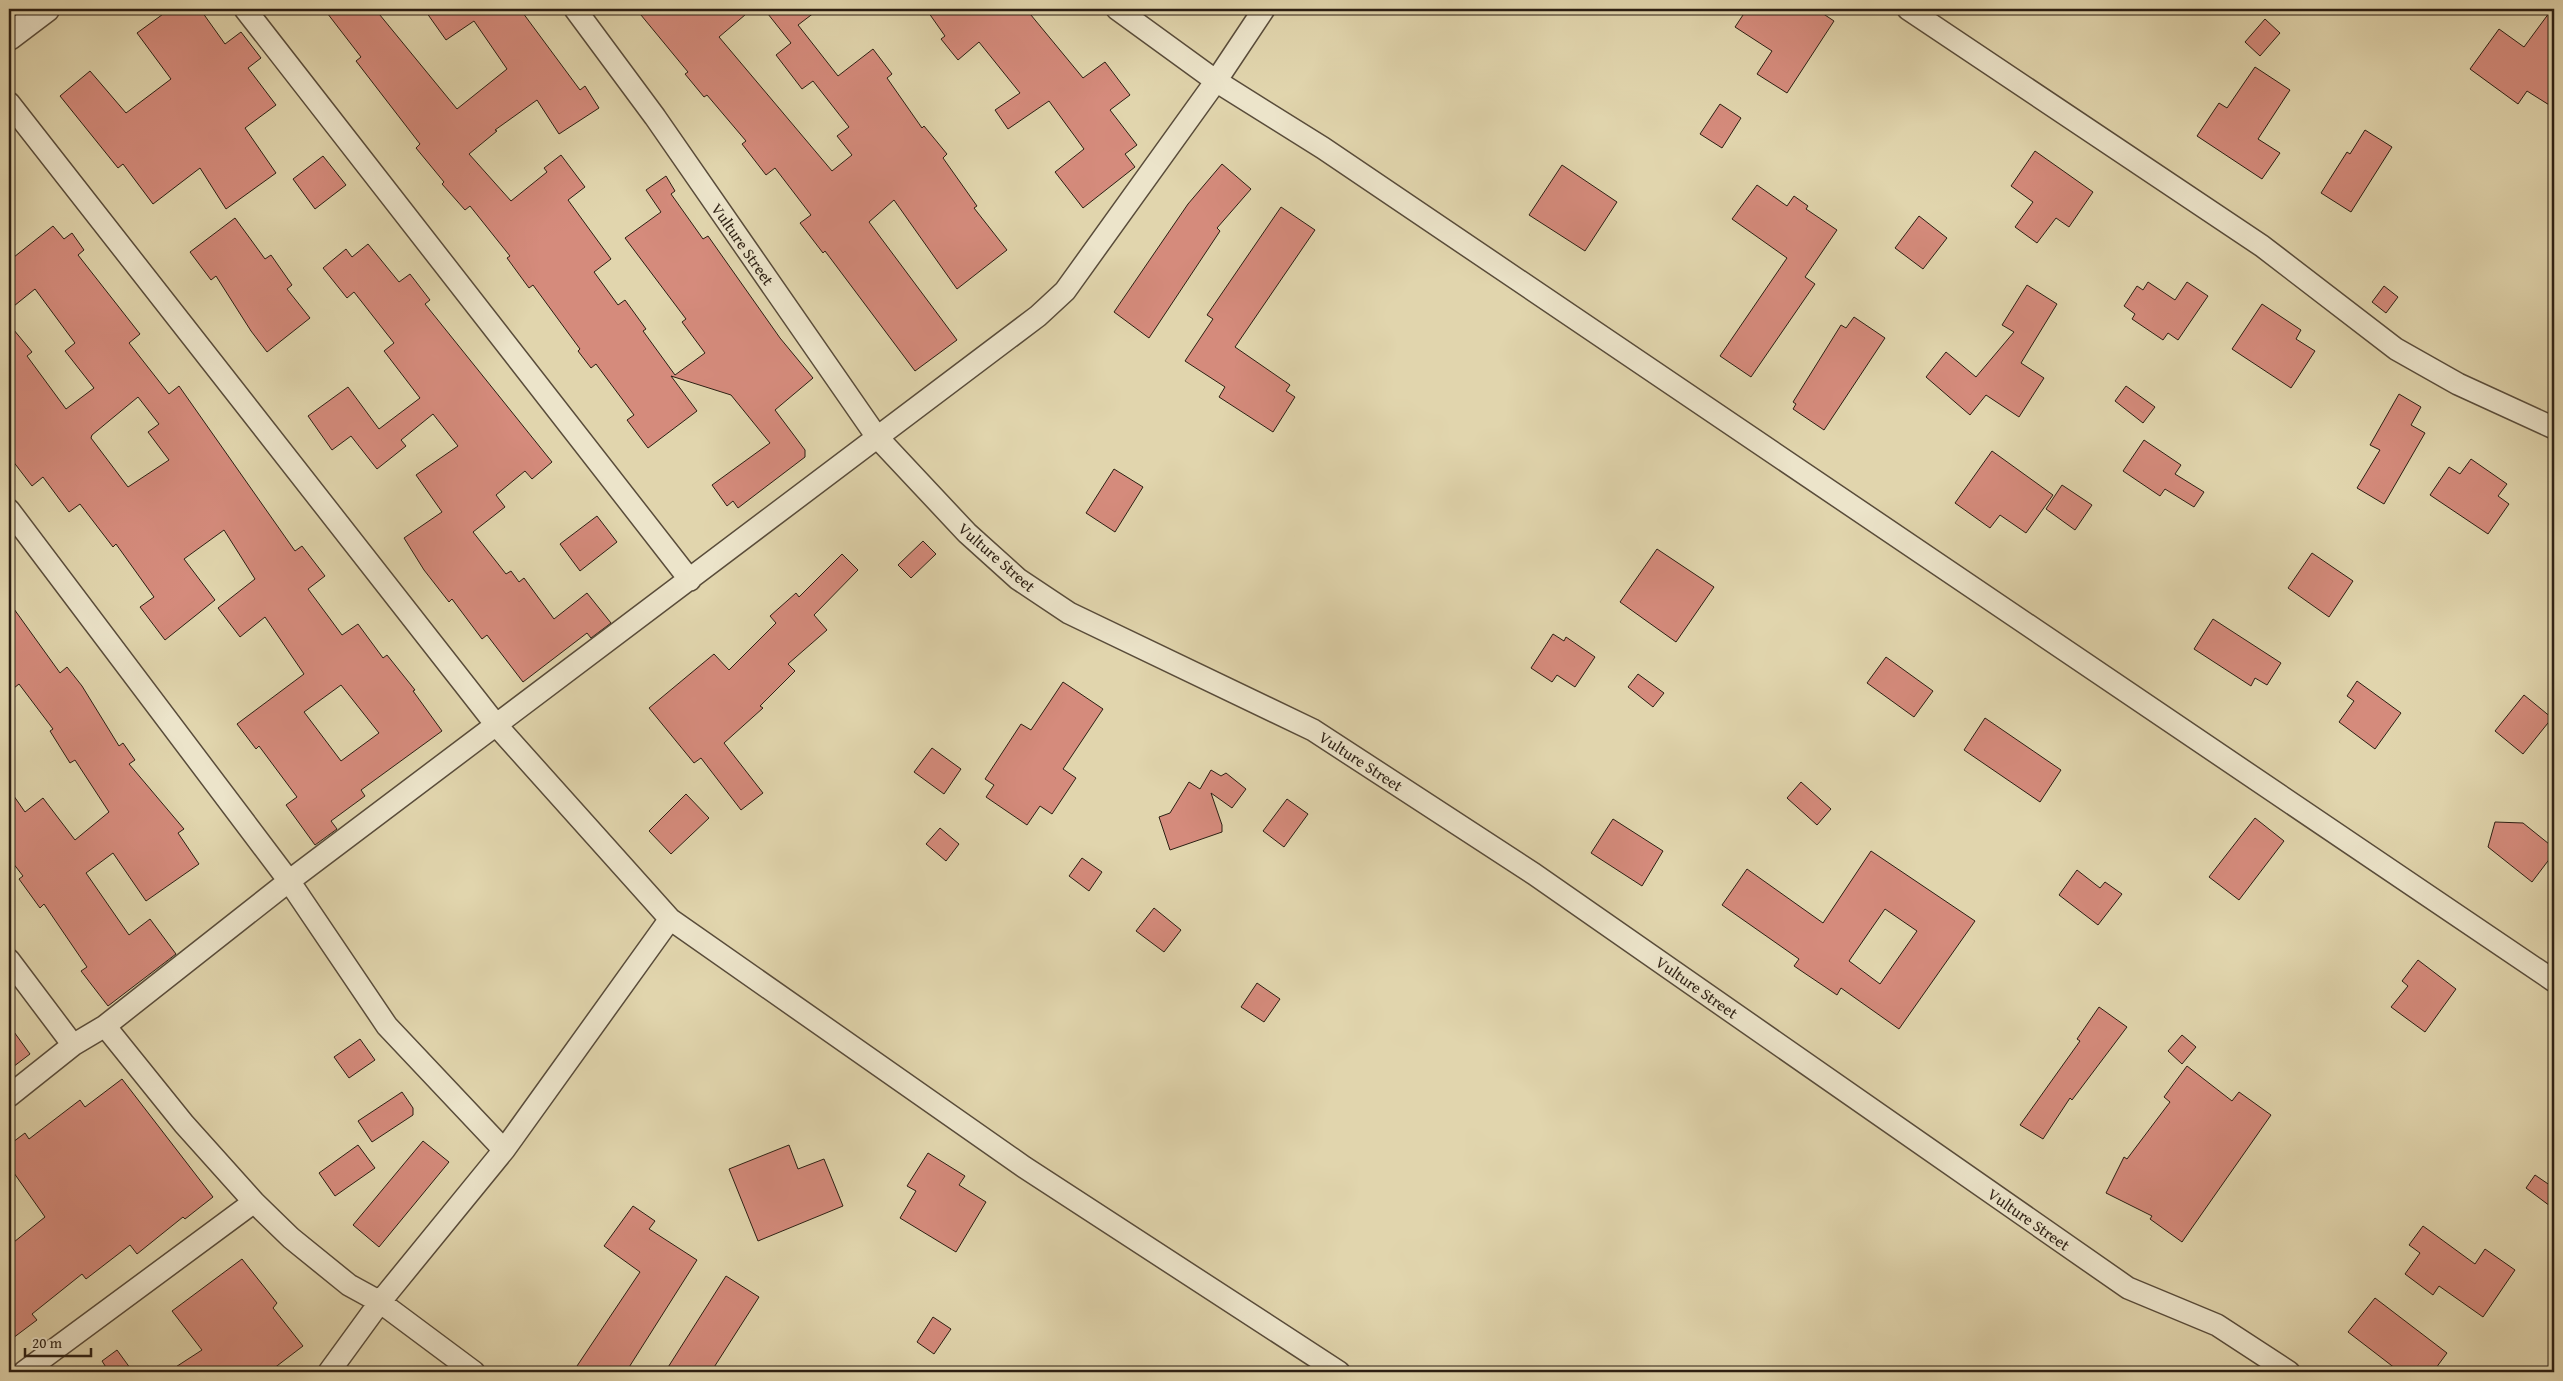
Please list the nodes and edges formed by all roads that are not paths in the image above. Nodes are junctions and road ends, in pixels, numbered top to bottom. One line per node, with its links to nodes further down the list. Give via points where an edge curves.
1 (46, 9): 7 (street)
2 (245, 9): 13 (street)
3 (575, 9): 11 (street, Vulture Street, via 660,125)
4 (1117, 9): 8 (street)
5 (1264, 9): 8 (street)
6 (1908, 9): 10 (street, via 2262,246 2396,349 2458,384)
7 (9, 37)
8 (1216, 81): 11 (street, via 1065,291 1038,316); 18 (street, via 1323,148)
9 (9, 103): 14 (street)
10 (2554, 428)
11 (877, 437): 13 (street); 29 (street, Vulture Street, via 967,533 1018,579 1069,613 1313,730 1534,874 2128,1288 2217,1325)
12 (9, 510): 15 (street)
13 (690, 580): 14 (street)
14 (497, 726): 15 (street); 16 (street)
15 (289, 881): 19 (street); 22 (street, via 386,1026)
16 (670, 919): 22 (street); 28 (street, via 1024,1167)
17 (9, 960): 20 (street)
18 (2554, 981)
19 (104, 1026): 20 (street); 23 (street, via 184,1124)
20 (73, 1045): 21 (street)
21 (9, 1096)
22 (504, 1150): 24 (street)
23 (254, 1202): 24 (street, via 291,1238 349,1285); 25 (street)
24 (380, 1302): 26 (street); 27 (street)
25 (24, 1372)
26 (329, 1372)
27 (474, 1372)
28 (1339, 1372)
29 (2289, 1372)

